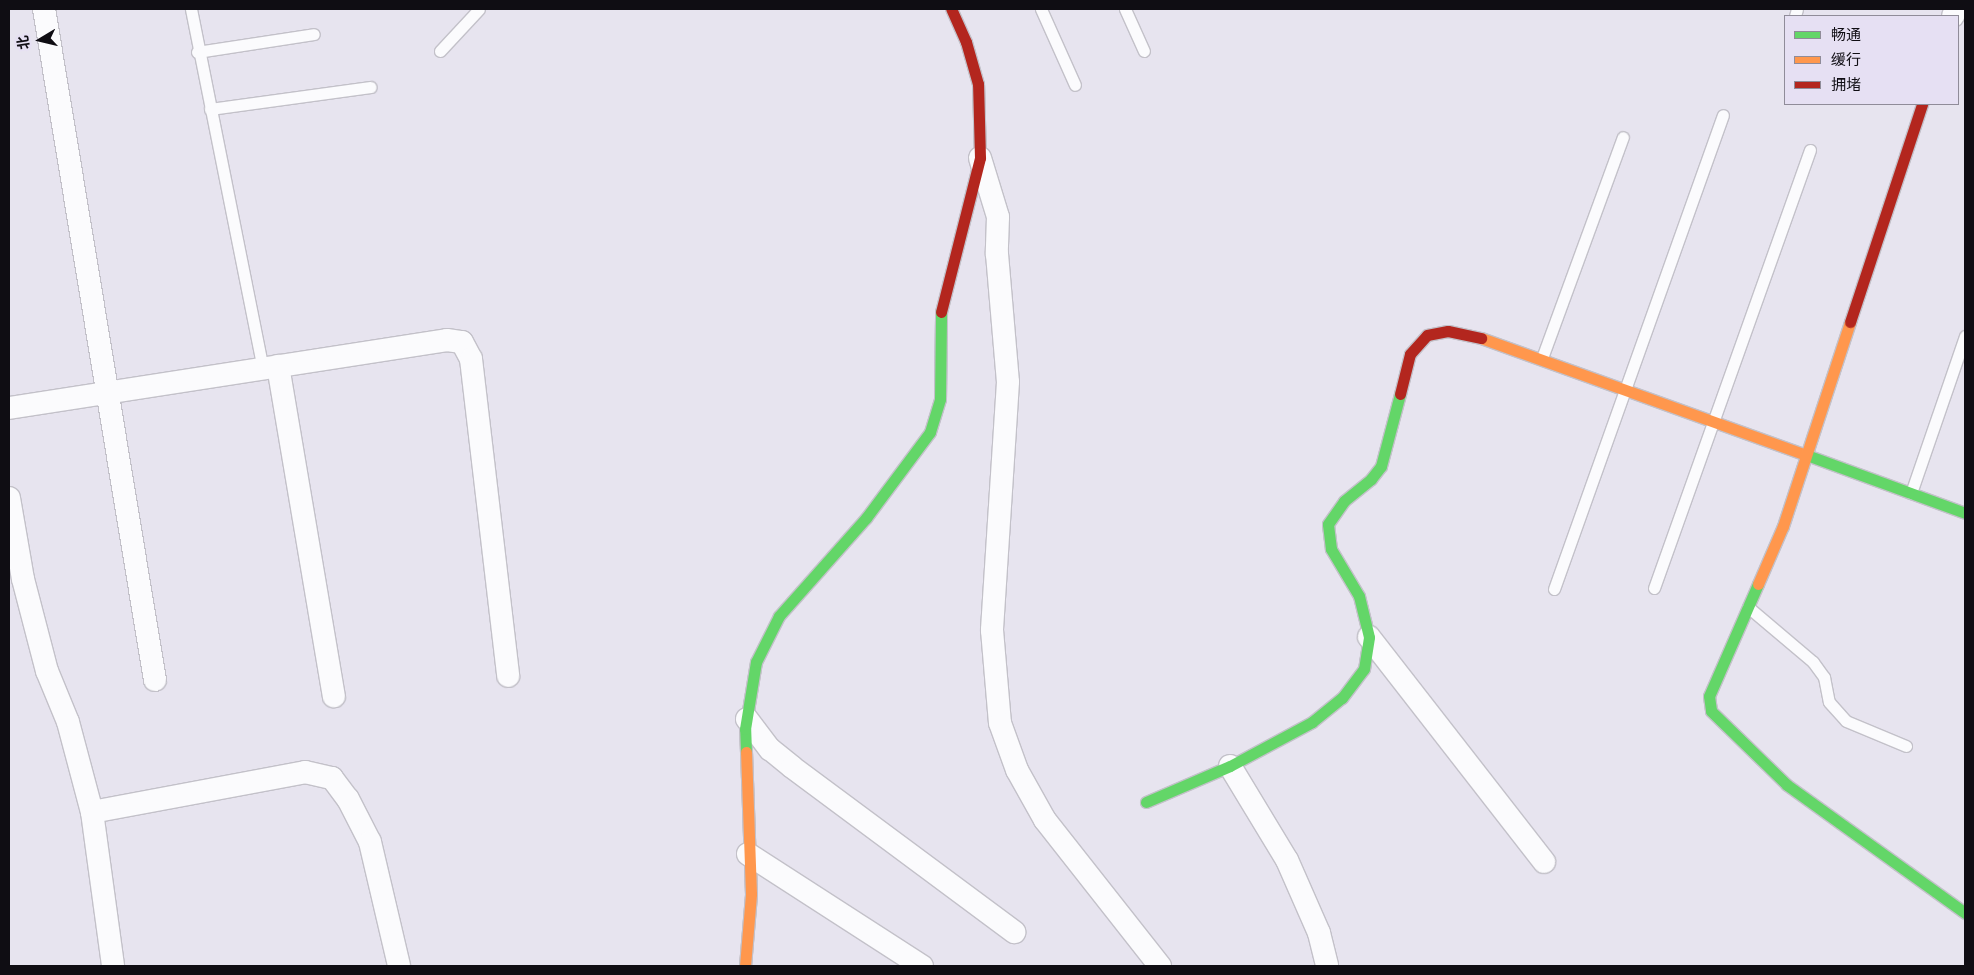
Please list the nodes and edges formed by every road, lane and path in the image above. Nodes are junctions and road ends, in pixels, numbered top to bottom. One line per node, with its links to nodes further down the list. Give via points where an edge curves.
1 (44, 9): 23 (street)
2 (191, 9): 10 (lane)
3 (479, 9): 8 (lane)
4 (951, 9): 18 (street, via 966,42 978,84)
5 (1041, 9): 11 (lane)
6 (1125, 9): 9 (lane)
7 (314, 34): 10 (lane)
8 (440, 51)
9 (1144, 51)
10 (197, 52): 14 (lane)
11 (1075, 85)
12 (370, 87): 14 (lane)
13 (1922, 105): 26 (street)
14 (210, 109): 21 (lane)
15 (1723, 115): 22 (lane)
16 (1623, 137): 20 (lane)
17 (1810, 150): 25 (lane)
18 (980, 158): 37 (street, via 939,321 940,399 930,432 866,518 779,616 756,662); 50 (street, via 998,218 997,254 1008,382 992,630 1000,723 1017,770 1046,820)
19 (1965, 336): 27 (lane)
20 (1542, 358): 22 (street); 33 (street, via 1488,339 1448,331 1427,335 1410,354 1381,466 1371,479 1344,501 1328,524 1331,549 1359,596)
21 (271, 368): 23 (street); 34 (street, via 447,340 462,342 472,359); 36 (street)
22 (1627, 389): 25 (street); 31 (lane)
23 (107, 393): 24 (street); 35 (street)
24 (9, 408)
25 (1712, 419): 26 (street); 30 (lane)
26 (1806, 453): 27 (street); 32 (street, via 1783,526)
27 (1911, 493): 29 (street)
28 (9, 498): 41 (street, via 46,671 68,722)
29 (1965, 513)
30 (1654, 588)
31 (1554, 589)
32 (1748, 607): 38 (lane, via 1813,662 1824,677 1829,702 1846,720); 44 (street, via 1709,696 1711,711 1787,785)
33 (1369, 637): 39 (street, via 1364,669 1342,698 1312,722); 43 (street)
34 (508, 676)
35 (155, 680)
36 (334, 696)
37 (747, 719): 42 (street); 45 (street, via 770,749 792,767)
38 (1906, 746)
39 (1230, 766): 40 (street); 51 (street, via 1287,860 1319,934)
40 (1146, 802)
41 (92, 812): 46 (street); 47 (street, via 305,772 332,778 348,799 370,842)
42 (748, 854): 48 (street, via 751,894); 49 (street)
43 (1544, 862)
44 (1965, 913)
45 (1014, 932)
46 (113, 966)
47 (399, 966)
48 (745, 966)
49 (922, 966)
50 (1160, 966)
51 (1327, 966)

